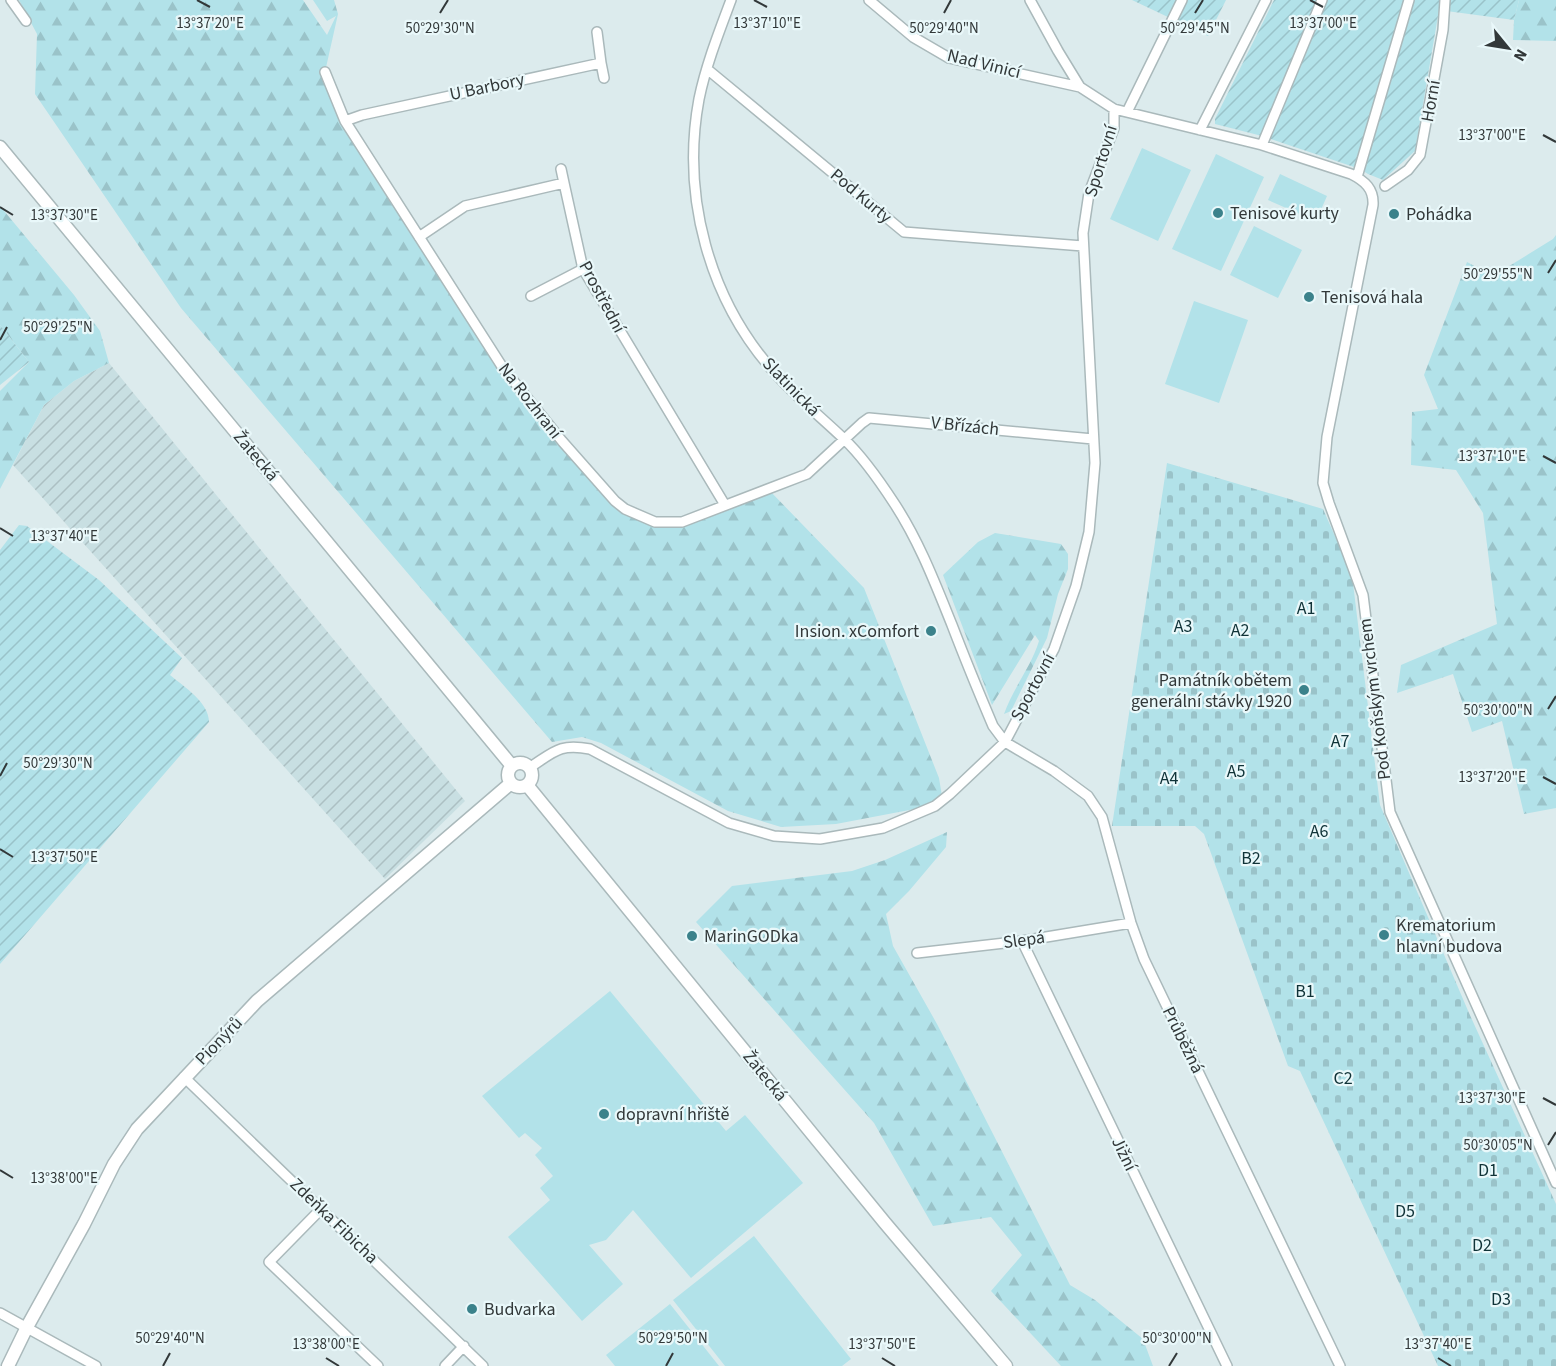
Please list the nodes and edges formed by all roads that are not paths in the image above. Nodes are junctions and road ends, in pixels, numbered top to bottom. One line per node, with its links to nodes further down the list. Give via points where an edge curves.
1 (11, 0): 10 (street)
2 (731, 0): 13 (street, Slatinická)
3 (869, 0): 16 (street, Nad Vinicí, via 913,37 949,58)
4 (1030, 0): 16 (street, Sportovní)
5 (1182, 0): 18 (street)
6 (1266, 0): 20 (street)
7 (1322, 0): 21 (street)
8 (1408, 0): 24 (street)
9 (1445, 0): 26 (street, Horní, via 1420,155 1408,170)
10 (26, 21)
11 (597, 32): 12 (street)
12 (601, 63): 15 (street); 19 (street, U Barbory, via 362,115)
13 (707, 69): 29 (street, Pod Kurty, via 904,232); 33 (street, Slatinická, via 696,125 695,175 704,241 714,274 748,339 774,372)
14 (325, 72): 19 (street, Na Rozhraní)
15 (604, 78)
16 (1080, 87): 17 (street, Sportovní)
17 (1114, 109): 18 (street, Sportovní); 29 (street, Sportovní, via 1114,128 1089,193)
18 (1127, 112): 20 (street, Sportovní)
19 (345, 122): 28 (street, Na Rozhraní)
20 (1200, 130): 21 (street, Sportovní)
21 (1263, 145): 24 (street, Sportovní)
22 (0, 147): 36 (street, Žatecká)
23 (561, 169): 25 (street, Prostřední)
24 (1357, 177): 27 (street, Sportovní)
25 (564, 183): 28 (street, via 465,206); 30 (street, Prostřední)
26 (1385, 186)
27 (1371, 190): 44 (street, Pod Koňským vrchem, via 1373,205 1327,437 1323,483 1363,595 1390,812 1473,1008)
28 (419, 237): 34 (street, Na Rozhraní, via 503,368 615,501 656,522 682,522)
29 (1083, 246): 32 (street, Sportovní)
30 (583, 269): 31 (street); 34 (street, Prostřední)
31 (531, 296)
32 (1093, 439): 33 (street, V Břízách, via 869,418); 35 (street, Sportovní, via 1095,464 1089,532 1076,586 1054,649)
33 (845, 440): 34 (street, Na Rozhraní, via 807,474); 35 (street, Slatinická, via 909,526 993,726)
34 (725, 506)
35 (1005, 742): 37 (street, Sportovní, via 935,806 883,828 820,839 774,836 729,823 590,749 559,748); 40 (street, Průběžná, via 1088,796 1102,817)
36 (512, 766): 37 (street, via 523,764); 38 (street, via 508,773)
37 (529, 768): 39 (street)
38 (511, 783): 39 (street); 43 (street, Pionýrů, via 257,1001)
39 (527, 785): 49 (street, Žatecká)
40 (1131, 923): 41 (street, Slepá); 56 (street, Průběžná, via 1149,969)
41 (1022, 941): 42 (street, Slepá); 55 (street, Jižní)
42 (917, 953)
43 (184, 1077): 45 (street, Zdeňka Fibicha); 47 (street, Pionýrů, via 136,1129 114,1164)
44 (1556, 1183)
45 (321, 1209): 48 (street, Zdeňka Fibicha); 52 (street, via 269,1262)
46 (0, 1313): 47 (street)
47 (27, 1327): 50 (street, Pionýrů); 51 (street)
48 (464, 1346): 53 (street); 54 (street, Zdeňka Fibicha)
49 (1003, 1365)
50 (8, 1366)
51 (96, 1366)
52 (378, 1366)
53 (445, 1366)
54 (483, 1366)
55 (1227, 1366)
56 (1340, 1366)

